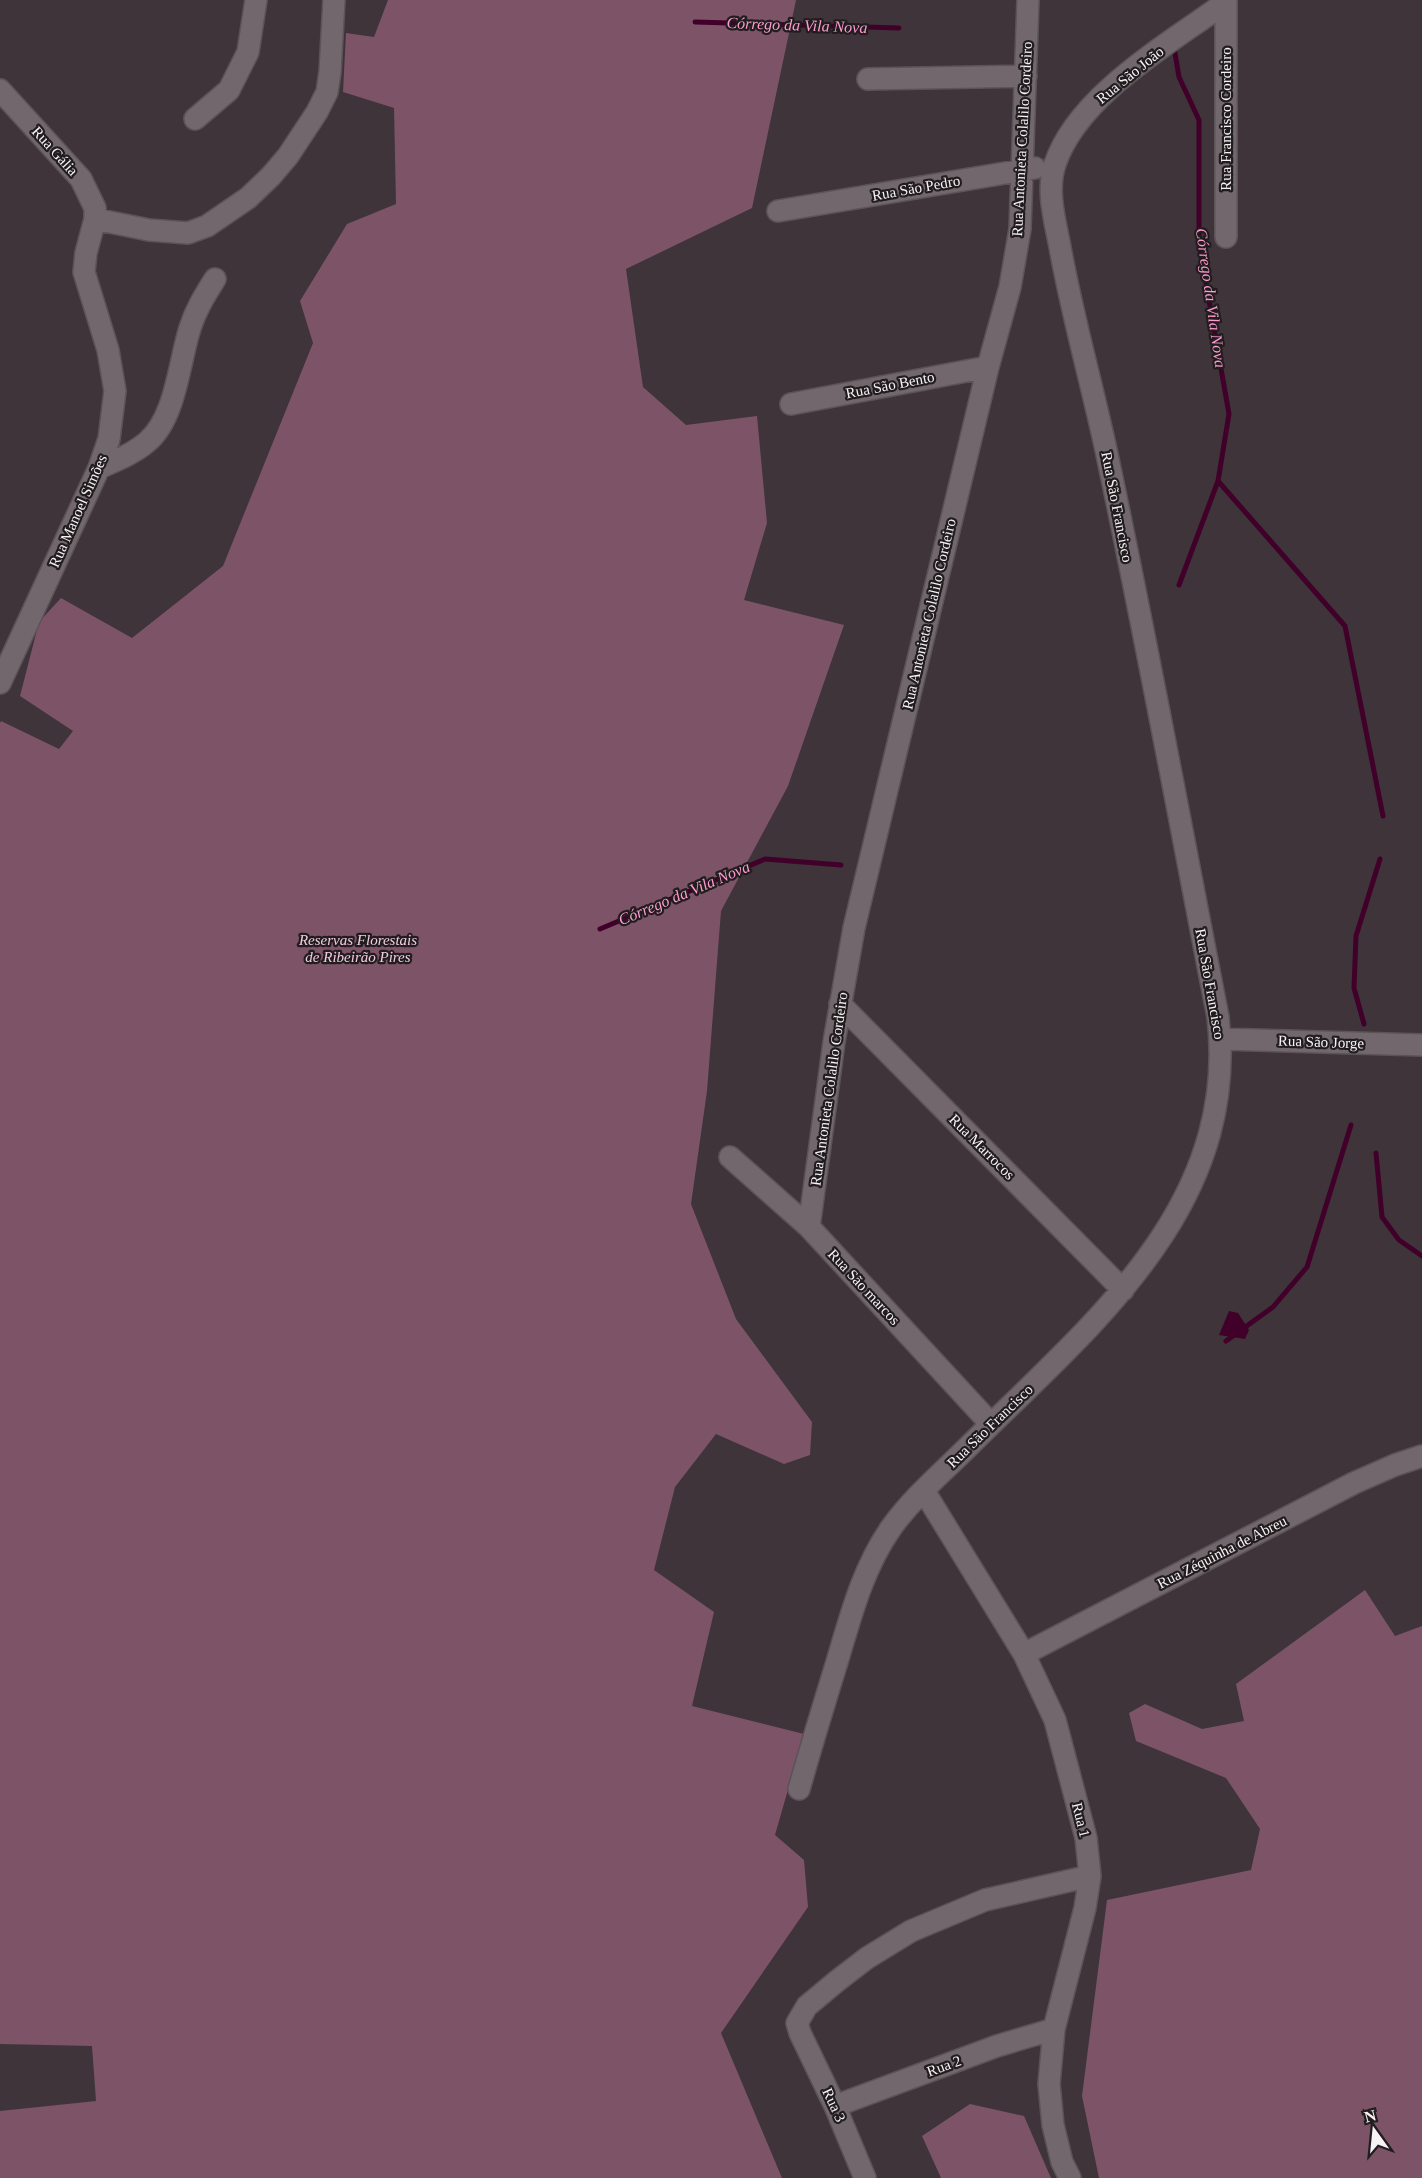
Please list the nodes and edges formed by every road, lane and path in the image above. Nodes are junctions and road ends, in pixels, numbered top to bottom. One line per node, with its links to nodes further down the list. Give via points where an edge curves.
1 (334, 0): 12 (street, via 327,92 288,156 249,198 207,226 188,233)
2 (1028, 0): 5 (street, Rua Antonieta Colalilo Cordeiro)
3 (1226, 1): 9 (street, Rua São João, via 1119,80 1082,115); 13 (street, Rua Francisco Cordeiro)
4 (255, 2): 8 (street, via 248,52 229,90)
5 (1026, 76): 6 (street); 10 (street, Rua Antonieta Colalilo Cordeiro)
6 (868, 79)
7 (0, 90): 12 (street, Rua Gália, via 81,179 95,208)
8 (195, 119)
9 (1054, 166): 10 (street, Rua São Pedro); 20 (street, Rua São Francisco, via 1052,204 1065,274 1109,462)
10 (1023, 169): 11 (street, Rua São Pedro); 15 (street, Rua Antonieta Colalilo Cordeiro, via 1020,229 1010,287)
11 (778, 211)
12 (95, 219): 17 (street, Rua Manoel Simões, via 84,272 108,350 115,391 109,439)
13 (1226, 237)
14 (215, 279): 17 (street, via 193,320 161,426 148,442)
15 (988, 367): 16 (street, Rua São Bento); 19 (street, Rua Antonieta Colalilo Cordeiro, via 854,928)
16 (791, 404)
17 (99, 468): 18 (street, Rua Manoel Simões)
18 (0, 683)
19 (840, 1004): 23 (street, Rua Antonieta Colalilo Cordeiro); 24 (street, Rua Marrocos)
20 (1221, 1039): 21 (street, Rua São Jorge); 24 (street, Rua São Francisco, via 1221,1079 1205,1154 1180,1208)
21 (1422, 1045)
22 (730, 1158): 23 (street, Rua São marcos)
23 (809, 1227): 25 (street, Rua São marcos)
24 (1123, 1290): 25 (street, Rua São Francisco, via 1057,1362)
25 (991, 1424): 27 (street, Rua São Francisco)
26 (1422, 1456): 28 (street, Rua Zéquinha de Abreu, via 1353,1483)
27 (924, 1491): 28 (street, Rua 1); 29 (street, Rua São Francisco, via 892,1526 865,1572)
28 (1024, 1654): 30 (street, Rua 1, via 1055,1720 1086,1838)
29 (799, 1789)
30 (1090, 1876): 31 (street, Rua 1); 32 (street, Rua 3, via 985,1900 911,1931 867,1958 807,2006 797,2024)
31 (1054, 2029): 32 (street, Rua 2); 34 (street, Rua 1, via 1049,2084 1053,2125)
32 (835, 2106): 33 (street, Rua 3)
33 (865, 2178)
34 (1070, 2178)

